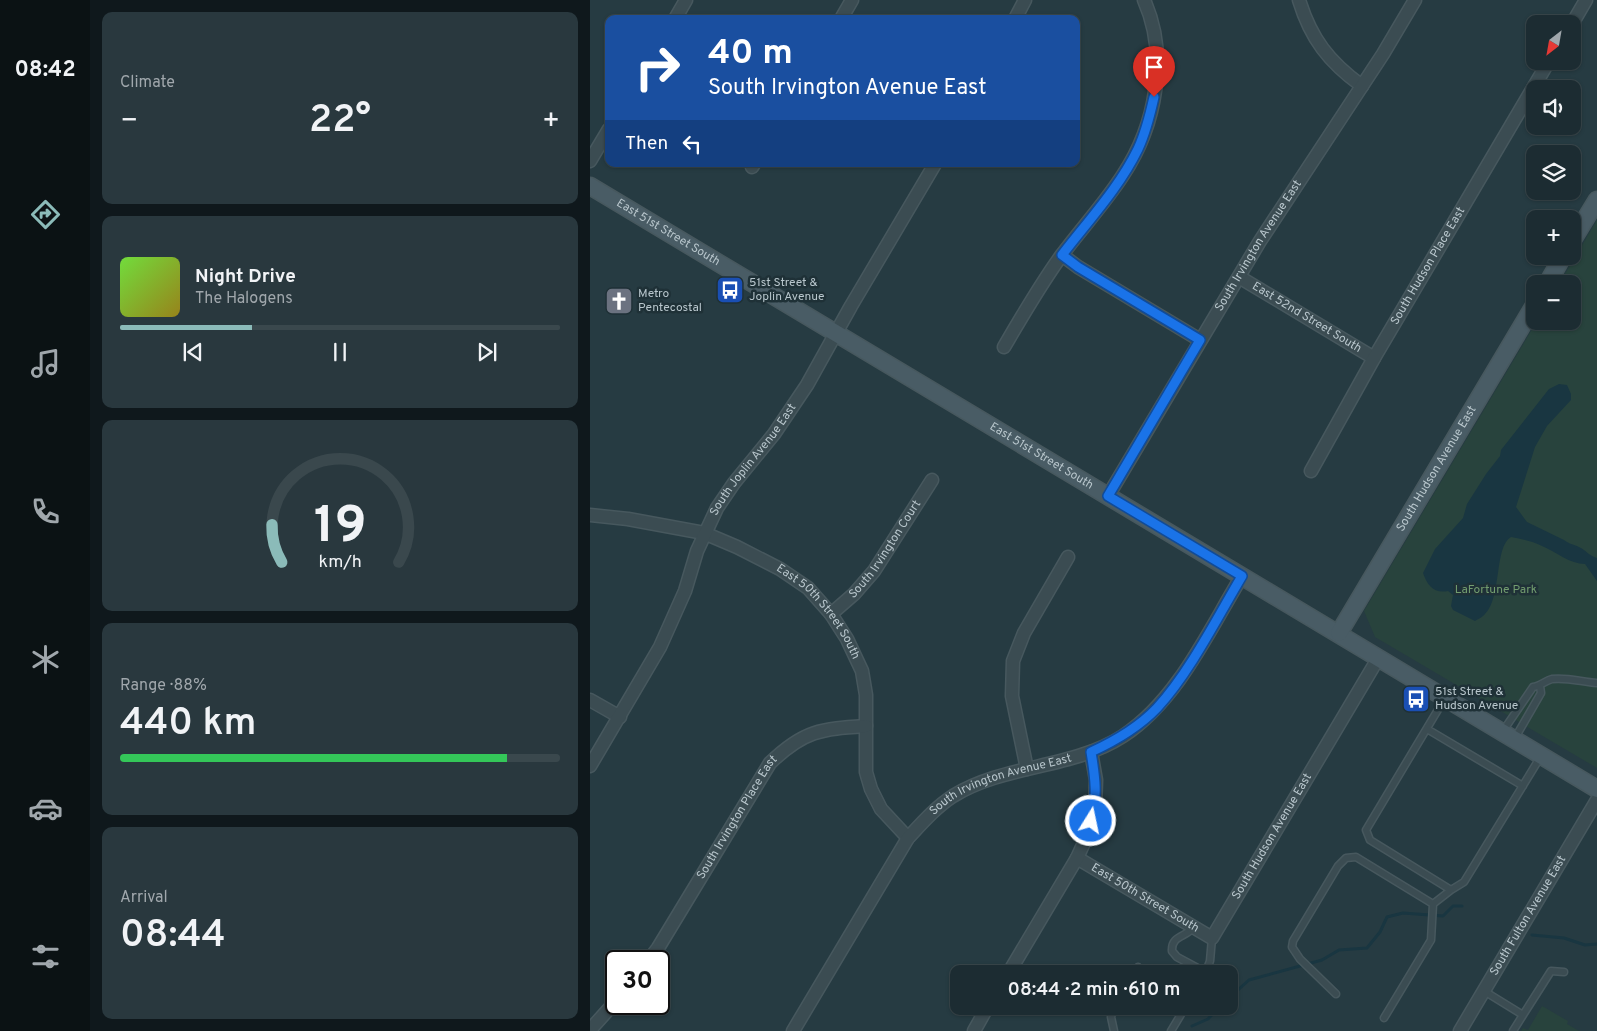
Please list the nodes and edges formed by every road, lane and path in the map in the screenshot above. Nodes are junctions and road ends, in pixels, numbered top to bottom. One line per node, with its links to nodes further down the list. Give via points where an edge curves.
1 (686, 0): 8 (street)
2 (852, 0): 9 (street)
3 (1025, 0): 10 (street)
4 (1144, 0): 20 (street, via 1151,20 1156,62 1154,97 1145,130 1123,176)
5 (1299, 0): 13 (street, via 1317,42 1332,61)
6 (1415, 0): 13 (street, South Irvington Avenue East)
7 (1586, 0): 11 (street)
8 (677, 15)
9 (843, 15)
10 (1017, 15)
11 (1577, 15)
12 (1544, 70): 26 (street, South Hudson Place East)
13 (1362, 86): 21 (street, South Irvington Avenue East)
14 (605, 136): 15 (street)
15 (590, 161)
16 (933, 167): 23 (street, South Joplin Avenue East)
17 (590, 186): 23 (main road, East 51st Street South)
18 (1595, 209): 19 (main road)
19 (1581, 228)
20 (1062, 255): 24 (street); 25 (street)
21 (1239, 277): 24 (street, South Irvington Avenue East); 26 (street, East 52nd Street South)
22 (1526, 319): 35 (main road, South Hudson Avenue East)
23 (836, 333): 29 (main road, East 51st Street South); 31 (street, South Joplin Avenue East, via 807,384 774,434 730,489)
24 (1200, 340): 29 (street, South Irvington Avenue East)
25 (1004, 346)
26 (1374, 358): 27 (street, South Hudson Place East)
27 (1311, 471)
28 (932, 480): 34 (street, South Irvington Court, via 874,571)
29 (1108, 496): 33 (main road, East 51st Street South)
30 (590, 515): 31 (street, East 50th Street South)
31 (704, 533): 34 (street, East 50th Street South, via 780,569 808,588); 41 (street, South Joplin Avenue East, via 685,591 660,647)
32 (1068, 556): 48 (street, via 1024,633 1014,661 1012,696)
33 (1242, 576): 35 (main road, East 51st Street South); 45 (street, South Irvington Avenue East, via 1173,689 1135,727)
34 (831, 614): 42 (street, East 50th Street South, via 862,671)
35 (1339, 634): 36 (main road, East 51st Street South)
36 (1379, 657): 39 (main road, East 51st Street South); 57 (street, South Hudson Avenue East)
37 (1597, 683): 38 (lane, via 1562,678 1549,680)
38 (1540, 686): 44 (lane, via 1541,693); 44 (lane, via 1533,687)
39 (1446, 697): 43 (lane); 44 (main road, East 51st Street South)
40 (590, 700): 41 (street)
41 (620, 717): 47 (street, South Joplin Avenue East)
42 (866, 726): 52 (street, East 50th Street South, via 866,772 871,789 881,809); 58 (street, South Irvington Place East, via 826,729 802,737 770,762)
43 (1427, 729): 49 (lane); 54 (lane, via 1366,830 1370,840)
44 (1509, 735): 46 (main road, East 51st Street South)
45 (1091, 752): 48 (street, South Irvington Avenue East); 53 (street, via 1096,780 1095,809)
46 (1542, 755): 49 (lane); 50 (main road, East 51st Street South)
47 (590, 766)
48 (1027, 769): 52 (street, South Irvington Avenue East, via 976,785 952,797 929,815)
49 (1523, 786): 54 (lane, via 1464,882)
50 (1597, 788)
51 (1597, 800): 63 (street, South Fulton Avenue East)
52 (908, 838): 72 (street, South Irvington Avenue East)
53 (1077, 858): 56 (street, East 50th Street South); 59 (street)
54 (1451, 890): 55 (lane)
55 (1433, 904): 64 (lane, via 1356,857 1346,858 1292,941 1300,959); 70 (lane, via 1431,940)
56 (1194, 927): 57 (street, East 50th Street South); 60 (lane, via 1174,941 1172,951)
57 (1212, 938): 61 (lane)
58 (656, 950)
59 (1013, 965)
60 (1191, 965)
61 (1209, 965)
62 (1564, 972): 69 (lane, via 1551,971)
63 (1484, 991): 69 (lane); 76 (street, South Fulton Avenue East)
64 (1336, 994)
65 (605, 1013): 71 (street)
66 (983, 1015): 73 (street)
67 (1112, 1015): 74 (lane)
68 (1181, 1015): 75 (lane)
69 (1523, 1015): 77 (lane)
70 (1384, 1018)
71 (590, 1030)
72 (793, 1031)
73 (974, 1031)
74 (1114, 1031)
75 (1171, 1031)
76 (1460, 1031)
77 (1513, 1031)

